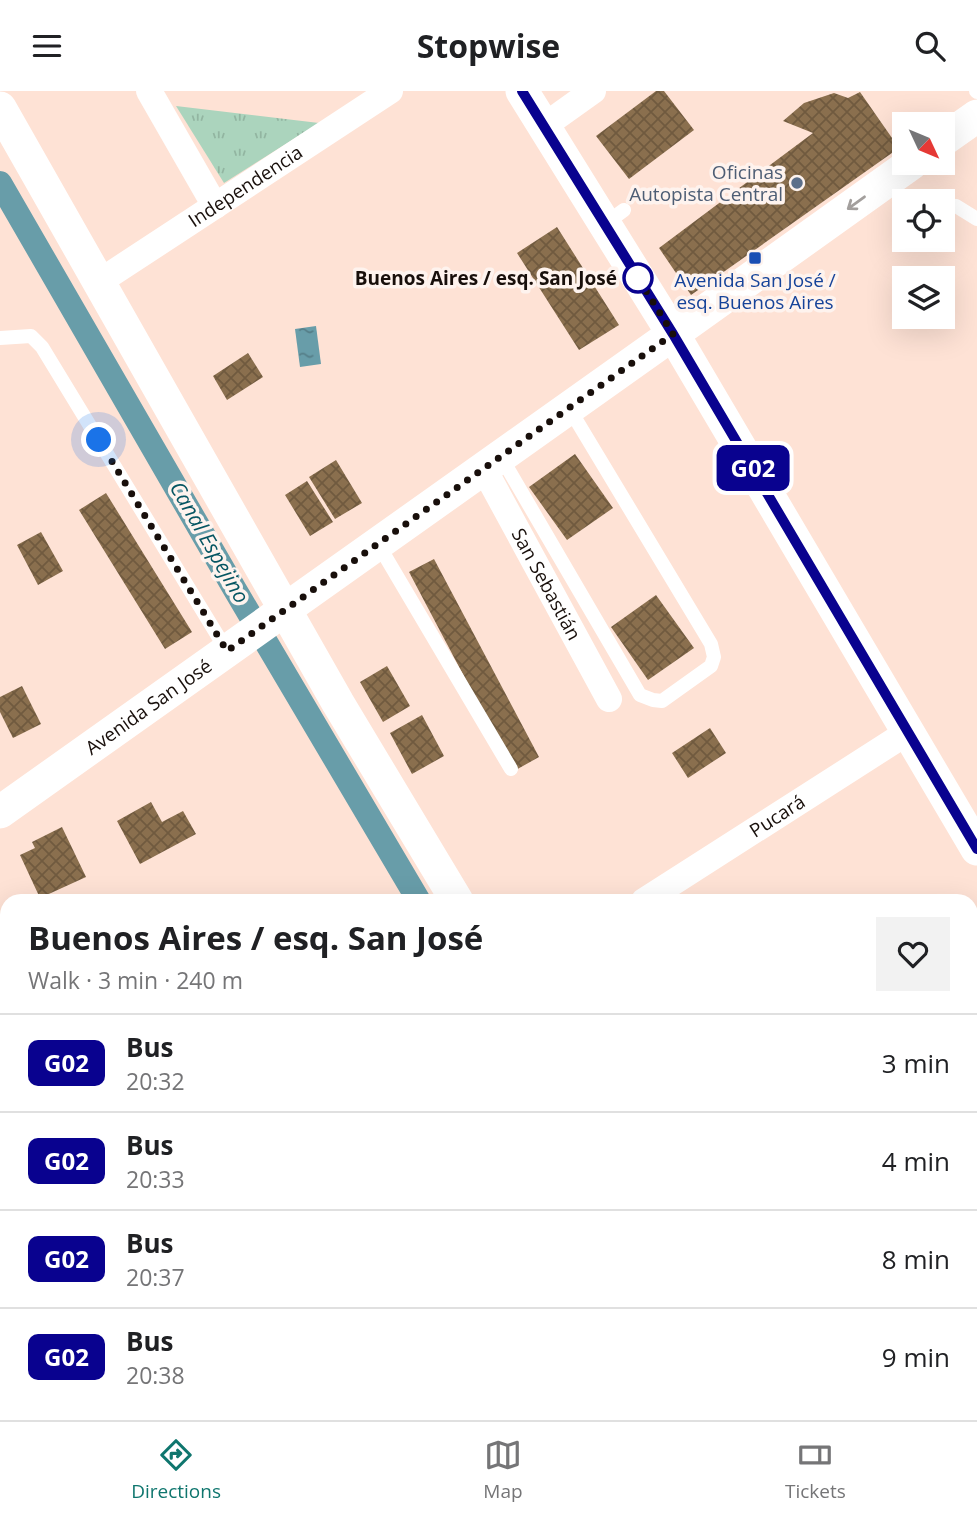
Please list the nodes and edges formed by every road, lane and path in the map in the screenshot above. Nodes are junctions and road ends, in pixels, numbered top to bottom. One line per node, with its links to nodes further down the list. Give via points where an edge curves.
1 (149, 91): 10 (street)
2 (390, 91): 10 (street, Independencia)
3 (522, 91): 7 (street)
4 (593, 91): 7 (street)
5 (0, 108): 13 (street)
6 (977, 116): 8 (street)
7 (544, 125): 14 (street, via 615,217)
8 (956, 131)
9 (895, 175): 14 (street, Avenida San José, one-way to 14)
10 (215, 206): 13 (street, Independencia)
11 (956, 206): 12 (lane)
12 (977, 219)
13 (99, 282): 19 (street)
14 (673, 334): 16 (street, Avenida San José); 22 (street)
15 (0, 338): 20 (lane, via 31,336 42,347)
16 (569, 408): 17 (street, Avenida San José); 17 (lane, via 711,644 711,666 662,701 640,695)
17 (492, 463): 18 (street, Avenida San José); 21 (street, San Sebastián)
18 (378, 544): 19 (street, Avenida San José); 23 (lane)
19 (279, 614): 20 (street, Avenida San José); 26 (street)
20 (230, 649): 24 (street, Avenida San José)
21 (609, 699)
22 (908, 732): 25 (street); 27 (street, Pucará)
23 (512, 769)
24 (0, 812)
25 (977, 849)
26 (453, 894)
27 (655, 894)

